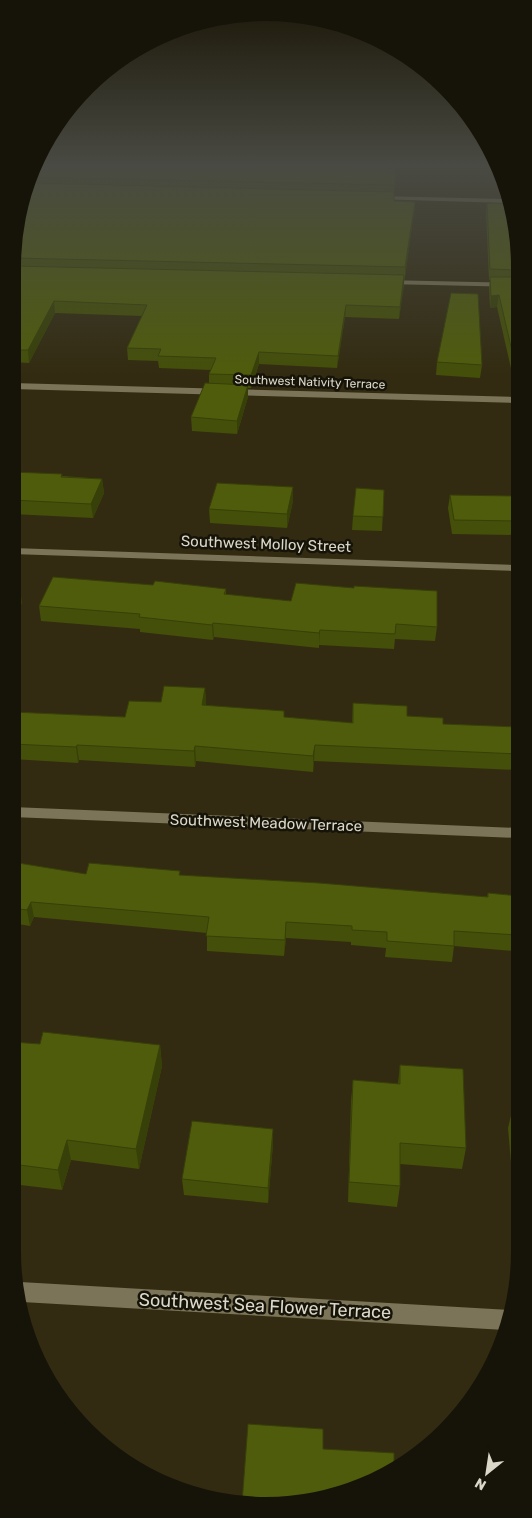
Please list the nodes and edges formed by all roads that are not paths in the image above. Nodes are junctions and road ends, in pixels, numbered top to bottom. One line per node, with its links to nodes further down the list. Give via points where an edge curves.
1 (379, 282): 2 (street)
2 (511, 285)
3 (21, 386): 4 (street, Southwest Nativity Terrace)
4 (511, 400)
5 (21, 551): 6 (street, Southwest Molloy Street)
6 (511, 568)
7 (21, 812): 8 (street, Southwest Meadow Terrace)
8 (511, 833)
9 (25, 1292): 10 (street, Southwest Sea Flower Terrace)
10 (501, 1319)

